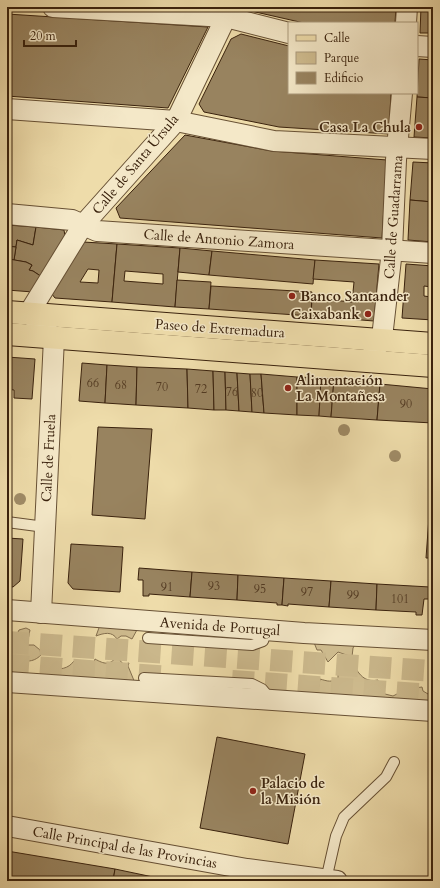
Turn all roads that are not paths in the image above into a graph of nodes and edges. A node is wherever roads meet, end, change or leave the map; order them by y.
1 (53, 7) edge
2 (407, 7) edge
3 (228, 12) edge
4 (406, 22) edge
5 (288, 33) edge
6 (418, 46) edge
7 (433, 47) edge
8 (402, 94) edge
9 (7, 109) edge
10 (176, 121) junction
11 (398, 148) junction
12 (433, 150) edge
13 (7, 214) edge
14 (83, 225) junction
15 (392, 250) junction
16 (433, 253) edge
17 (7, 312) edge
18 (29, 313) junction
19 (7, 334) edge
20 (54, 338) junction
21 (382, 339) junction
22 (433, 344) edge
23 (367, 361) junction
24 (433, 366) edge
25 (7, 522) edge
26 (45, 528) junction
27 (7, 610) edge
28 (41, 613) junction
29 (267, 630) junction
30 (148, 638) dead end
31 (433, 640) edge
32 (144, 678) dead end
33 (7, 682) edge
34 (267, 700) junction
35 (433, 711) edge
36 (394, 762) dead end
37 (7, 826) edge
38 (325, 880) edge

1 - 3 street
2 - 4 street
3 - 5 street
3 - 10 street, Calle de Santa Úrsula
6 - 7 street
8 - 11 street, Calle de Guadarrama
9 - 10 street
10 - 11 street
10 - 14 street, Calle de Santa Úrsula
11 - 12 street
11 - 15 street, Calle de Guadarrama
13 - 14 street, Calle de Antonio Zamora
14 - 15 street, Calle de Antonio Zamora
14 - 18 street, Calle de Santa Úrsula
15 - 16 street, Calle de Antonio Zamora
15 - 21 street, Calle de Guadarrama
17 - 18 main road, Paseo de Extremadura
18 - 20 street
18 - 21 main road, Paseo de Extremadura
19 - 20 main road, Paseo de Extremadura
20 - 23 main road, Paseo de Extremadura
20 - 26 street, Calle de Fruela
21 - 22 main road, Paseo de Extremadura
21 - 23 street, Calle de Guadarrama
23 - 24 main road, Paseo de Extremadura
25 - 26 lane
26 - 28 street, Calle de Fruela
27 - 28 street, Avenida de Portugal
28 - 29 street, Avenida de Portugal
29 - 30 lane
29 - 31 street, Avenida de Portugal
32 - 34 lane
33 - 34 street
34 - 35 street
36 - 38 lane
37 - 38 street, Calle Principal de las Provincias

